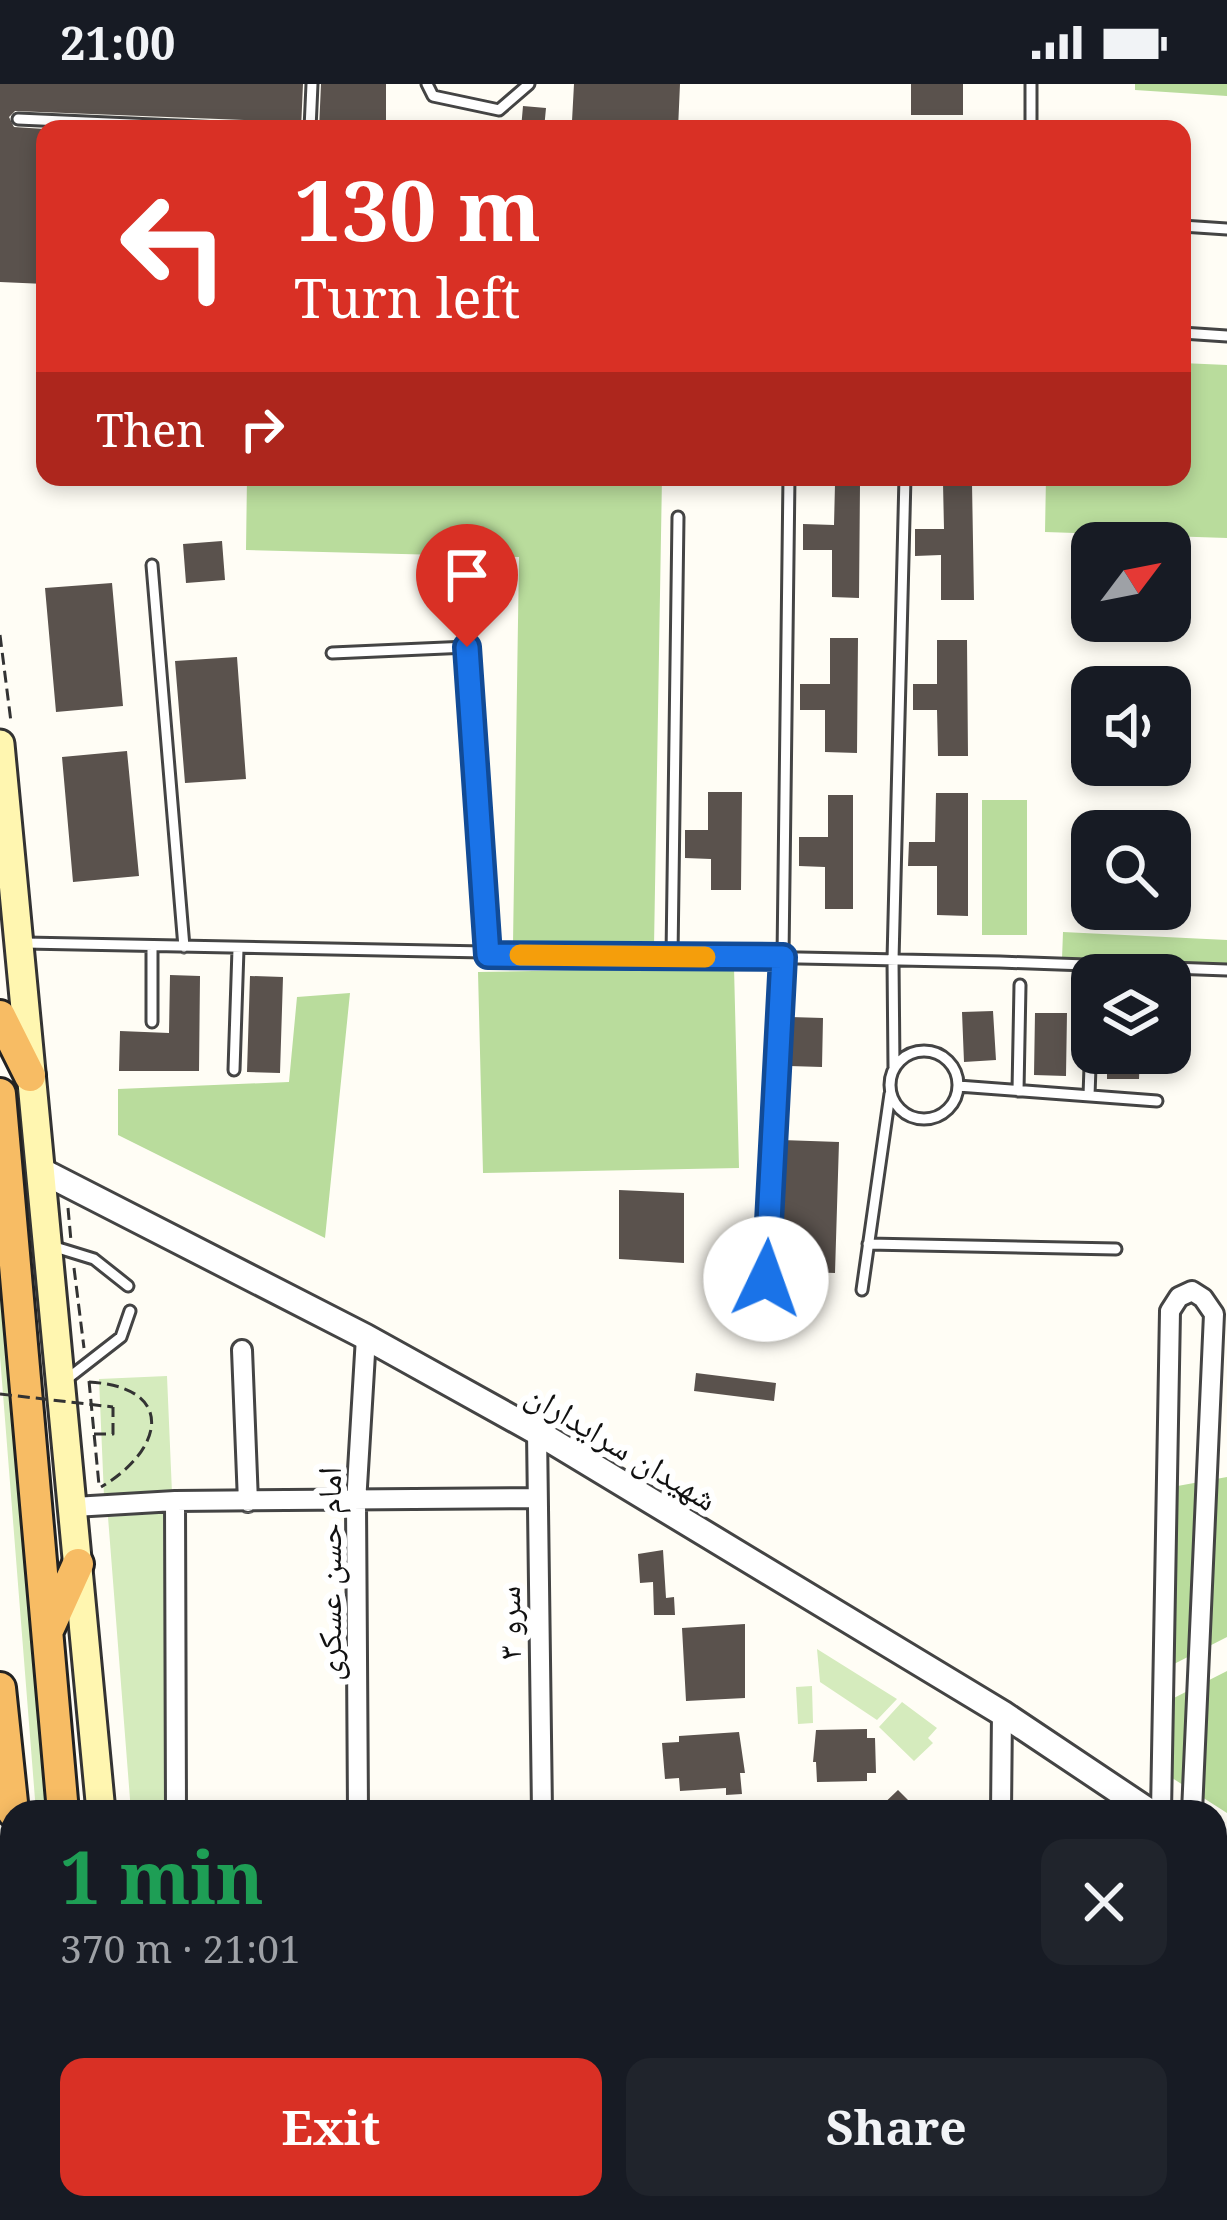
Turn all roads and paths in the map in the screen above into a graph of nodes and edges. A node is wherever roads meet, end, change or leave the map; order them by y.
1 (312, 84) edge
2 (427, 84) edge
3 (529, 84) edge
4 (1030, 84) edge
5 (18, 119) dead end
6 (41, 120) edge
7 (310, 120) edge
8 (1031, 120) edge
9 (1191, 227) edge
10 (1227, 229) edge
11 (1191, 334) edge
12 (1227, 336) edge
13 (790, 486) edge
14 (905, 486) edge
15 (678, 517) dead end
16 (152, 565) dead end
17 (332, 653) dead end
18 (0, 744) edge
19 (19, 943) junction
20 (152, 947) junction
21 (184, 947) junction
22 (238, 949) junction
23 (488, 955) junction
24 (672, 956) junction
25 (783, 957) junction
26 (893, 960) junction
27 (1227, 970) edge
28 (1020, 985) dead end
29 (0, 1016) edge
30 (152, 1022) dead end
31 (894, 1066) junction
32 (234, 1070) dead end
33 (1090, 1074) edge
34 (30, 1076) junction
35 (958, 1086) junction
36 (1018, 1091) junction
37 (890, 1093) junction
38 (0, 1094) edge
39 (1089, 1096) junction
40 (1157, 1101) dead end
41 (40, 1170) junction
42 (47, 1244) junction
43 (868, 1244) junction
44 (1116, 1249) dead end
45 (766, 1279) dead end
46 (128, 1286) dead end
47 (862, 1291) dead end
48 (130, 1311) dead end
49 (366, 1337) junction
50 (242, 1350) dead end
51 (89, 1382) dead end
52 (60, 1388) junction
53 (0, 1394) edge
54 (1167, 1426) junction
55 (537, 1432) junction
56 (94, 1434) dead end
57 (1209, 1434) junction
58 (99, 1488) dead end
59 (536, 1498) junction
60 (176, 1502) junction
61 (248, 1502) junction
62 (356, 1503) junction
63 (74, 1507) junction
64 (79, 1564) junction
65 (46, 1634) junction
66 (0, 1688) edge
67 (1003, 1713) junction
68 (1161, 1713) junction
69 (1196, 1716) junction
70 (3, 1736) edge
71 (11, 1800) edge
72 (62, 1800) edge
73 (100, 1800) edge
74 (176, 1800) edge
75 (358, 1800) edge
76 (542, 1800) edge
77 (1001, 1800) edge
78 (1132, 1800) edge
79 (1161, 1800) edge
80 (1192, 1800) edge

1 - 7 lane
2 - 3 lane
4 - 8 lane
5 - 6 lane
9 - 10 lane
11 - 12 lane
13 - 25 lane
14 - 26 lane
15 - 24 lane
16 - 21 lane
17 - 23 lane
18 - 19 main road
19 - 20 lane
19 - 34 main road
20 - 21 lane
20 - 30 lane
21 - 22 lane
22 - 23 lane
22 - 32 lane
23 - 24 lane
24 - 25 lane
25 - 26 lane
25 - 45 lane
26 - 27 lane
26 - 31 lane
28 - 36 lane
29 - 34 highway
31 - 35 lane
31 - 37 lane
33 - 39 lane
34 - 41 main road
35 - 36 lane
35 - 37 lane
36 - 39 lane
37 - 43 lane
38 - 65 highway
39 - 40 lane
41 - 42 main road
41 - 49 street, شهیدان سرایداران
42 - 46 lane
42 - 52 main road
43 - 44 lane
43 - 47 lane
48 - 52 lane
49 - 55 street, شهیدان سرایداران
49 - 62 street, امام حسن عسکری
50 - 61 street
51 - 58 path
52 - 63 main road
53 - 56 path, bridge
54 - 57 street
54 - 57 street
54 - 68 street
55 - 59 street, سرو ۳
55 - 67 street, شهیدان سرایداران
57 - 69 street
59 - 62 street
59 - 76 street, سرو ۳
60 - 61 street
60 - 63 street
60 - 74 street
61 - 62 street
62 - 75 street, امام حسن عسکری
63 - 64 main road
64 - 65 highway
64 - 73 main road
65 - 72 highway
66 - 70 highway
67 - 77 street
67 - 78 street, شهیدان سرایداران
68 - 69 street
68 - 79 street
69 - 80 street
70 - 71 highway

